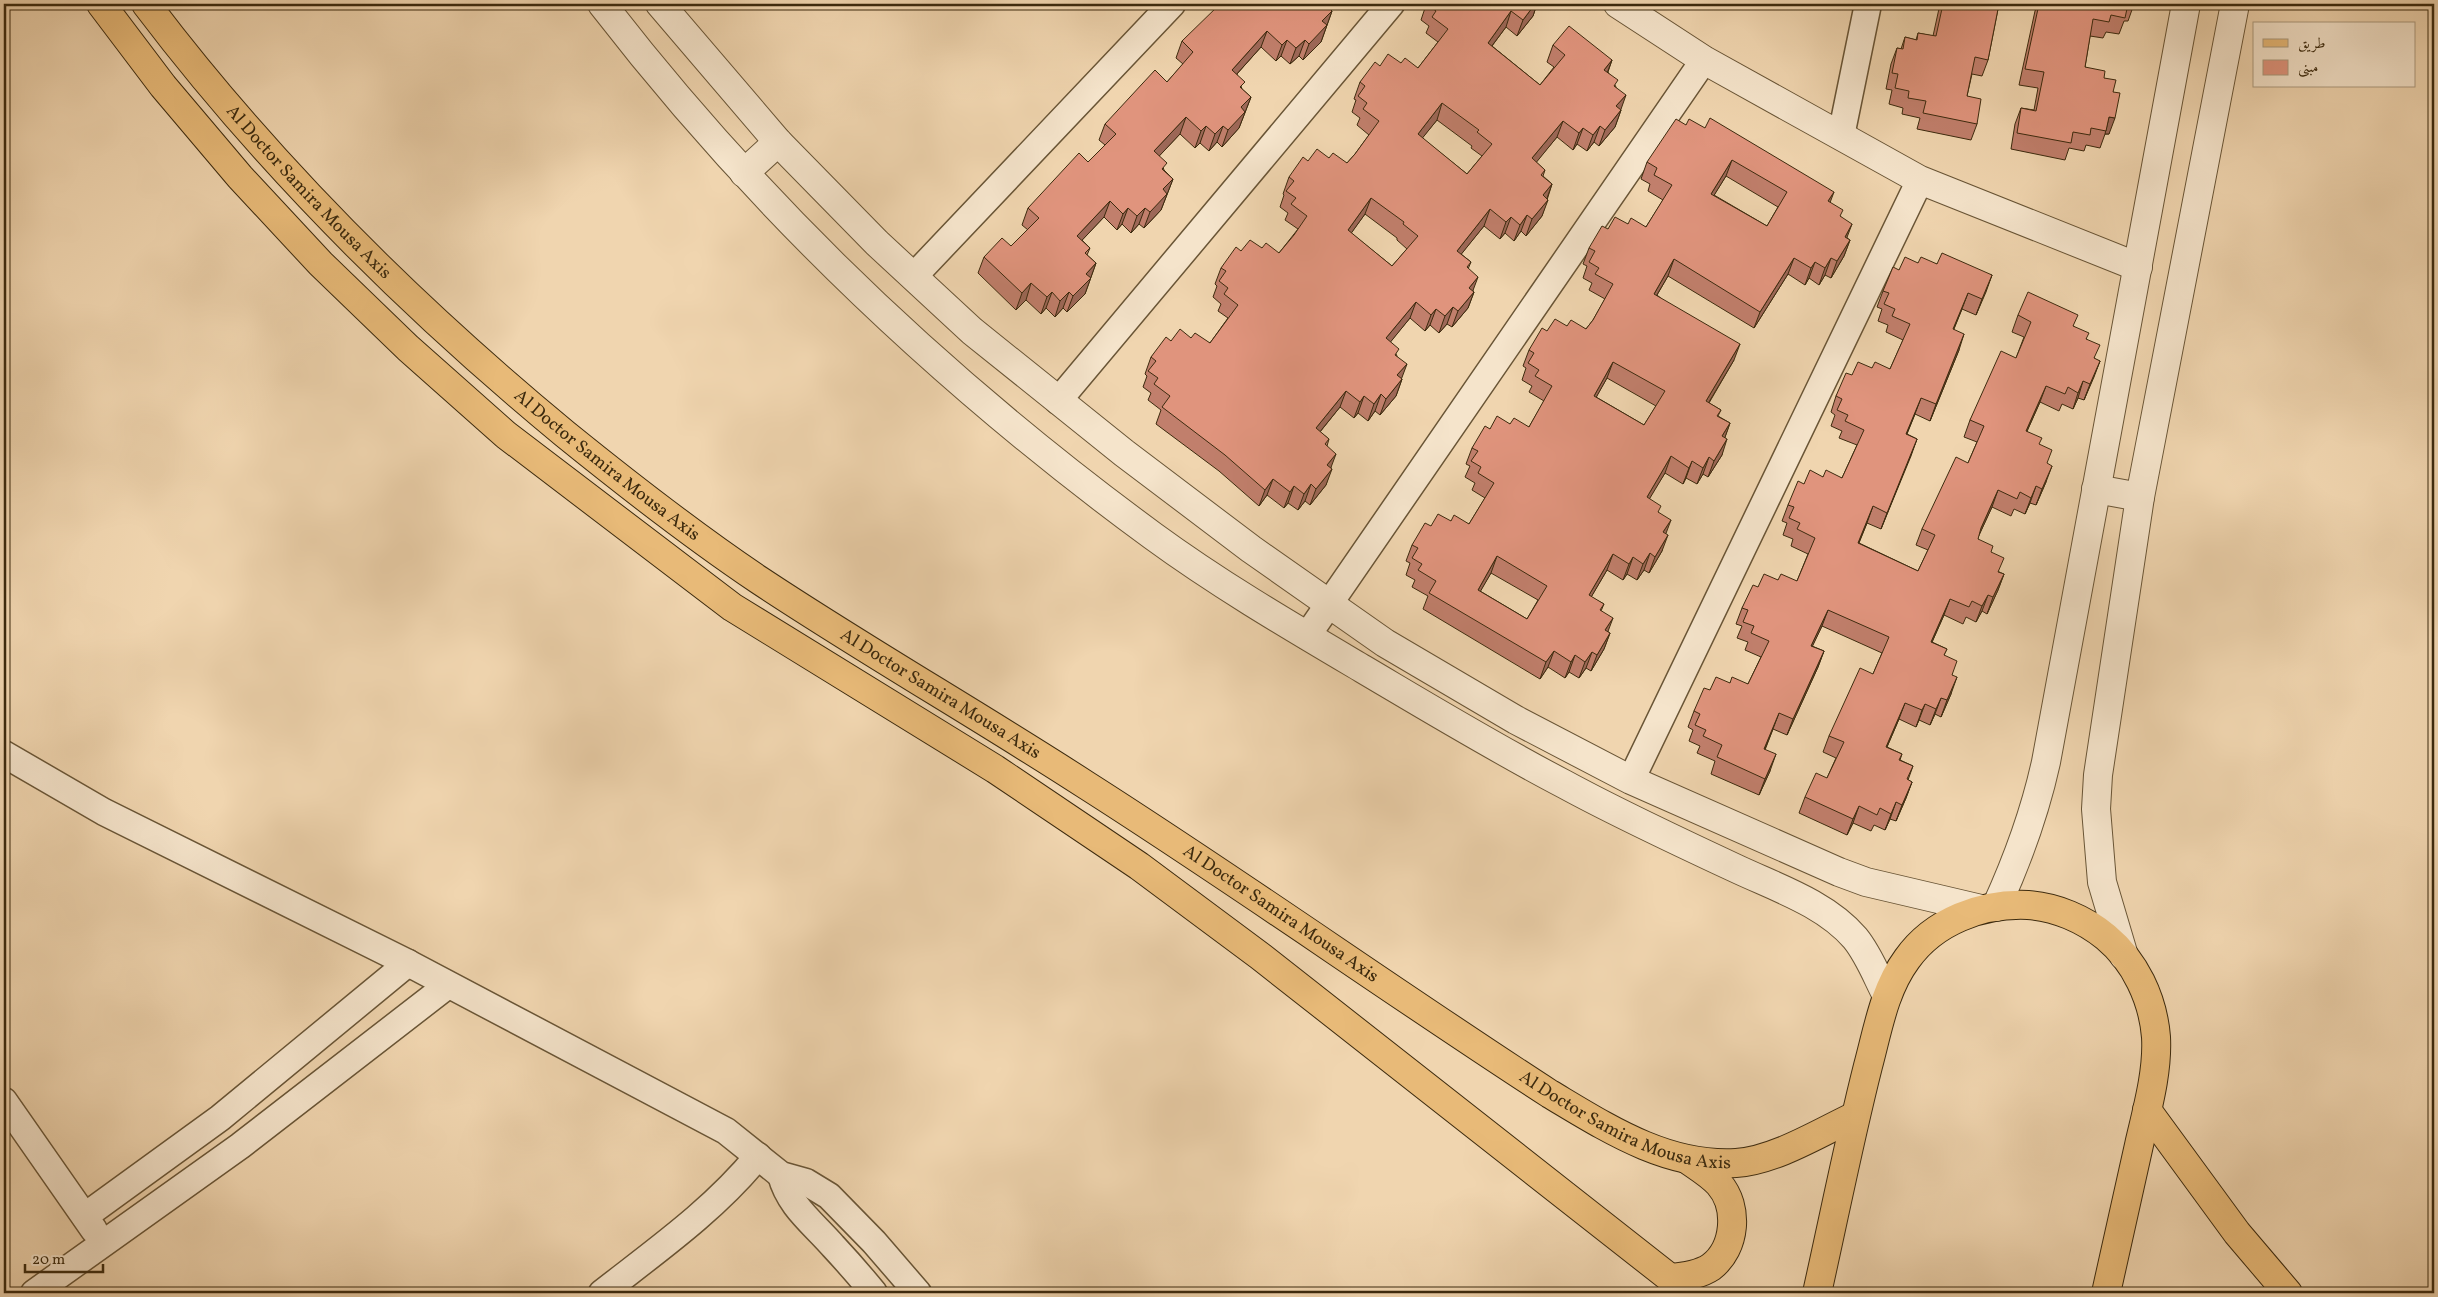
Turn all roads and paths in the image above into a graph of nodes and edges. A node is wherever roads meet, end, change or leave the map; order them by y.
1 (101, 4) edge
2 (146, 4) edge
3 (602, 4) edge
4 (660, 4) edge
5 (1172, 4) edge
6 (1391, 4) edge
7 (1618, 4) edge
8 (1868, 4) edge
9 (2186, 4) edge
10 (2235, 4) edge
11 (1704, 60) junction
12 (1841, 136) junction
13 (778, 142) junction
14 (744, 173) junction
15 (1920, 180) junction
16 (2138, 267) junction
17 (914, 276) junction
18 (1058, 401) junction
19 (2096, 489) junction
20 (2140, 497) junction
21 (1330, 603) junction
22 (1307, 636) junction
23 (4, 754) edge
24 (1631, 780) junction
25 (1988, 908) junction
26 (2124, 956) junction
27 (408, 964) junction
28 (448, 985) junction
29 (1886, 996) junction
30 (6, 1110) edge
31 (2147, 1110) junction
32 (1855, 1116) junction
33 (220, 1118) junction
34 (240, 1146) junction
35 (758, 1156) junction
36 (1688, 1160) junction
37 (781, 1175) junction
38 (85, 1216) junction
39 (104, 1242) junction
40 (1678, 1286) edge
41 (34, 1293) edge
42 (602, 1293) edge
43 (874, 1293) edge
44 (918, 1293) edge
45 (1817, 1293) edge
46 (2106, 1293) edge
47 (2288, 1293) edge

1 - 40 main road, Al Doctor Samira Mousa Axis
2 - 36 main road, Al Doctor Samira Mousa Axis
3 - 14 street
4 - 13 street
5 - 17 street
6 - 18 street
7 - 11 street
8 - 12 street
9 - 16 street
10 - 20 street
11 - 12 street
11 - 21 street
12 - 15 street
13 - 14 street
13 - 17 street
14 - 22 street
15 - 16 street
15 - 24 street
16 - 19 street
17 - 18 street
18 - 21 street
19 - 20 street
19 - 25 street
20 - 26 street
21 - 22 street
21 - 24 street
22 - 29 street
23 - 27 street
24 - 25 street
25 - 26 main road
25 - 29 main road
26 - 31 main road
27 - 28 street
27 - 33 street
28 - 34 street
28 - 35 street
29 - 32 main road
30 - 38 street
31 - 46 main road
31 - 47 main road
32 - 36 main road, Al Doctor Samira Mousa Axis
32 - 45 main road
33 - 34 street
33 - 38 street
34 - 39 street
35 - 37 street
35 - 42 street
36 - 40 main road
37 - 43 street
37 - 44 street
38 - 39 street
39 - 41 street

